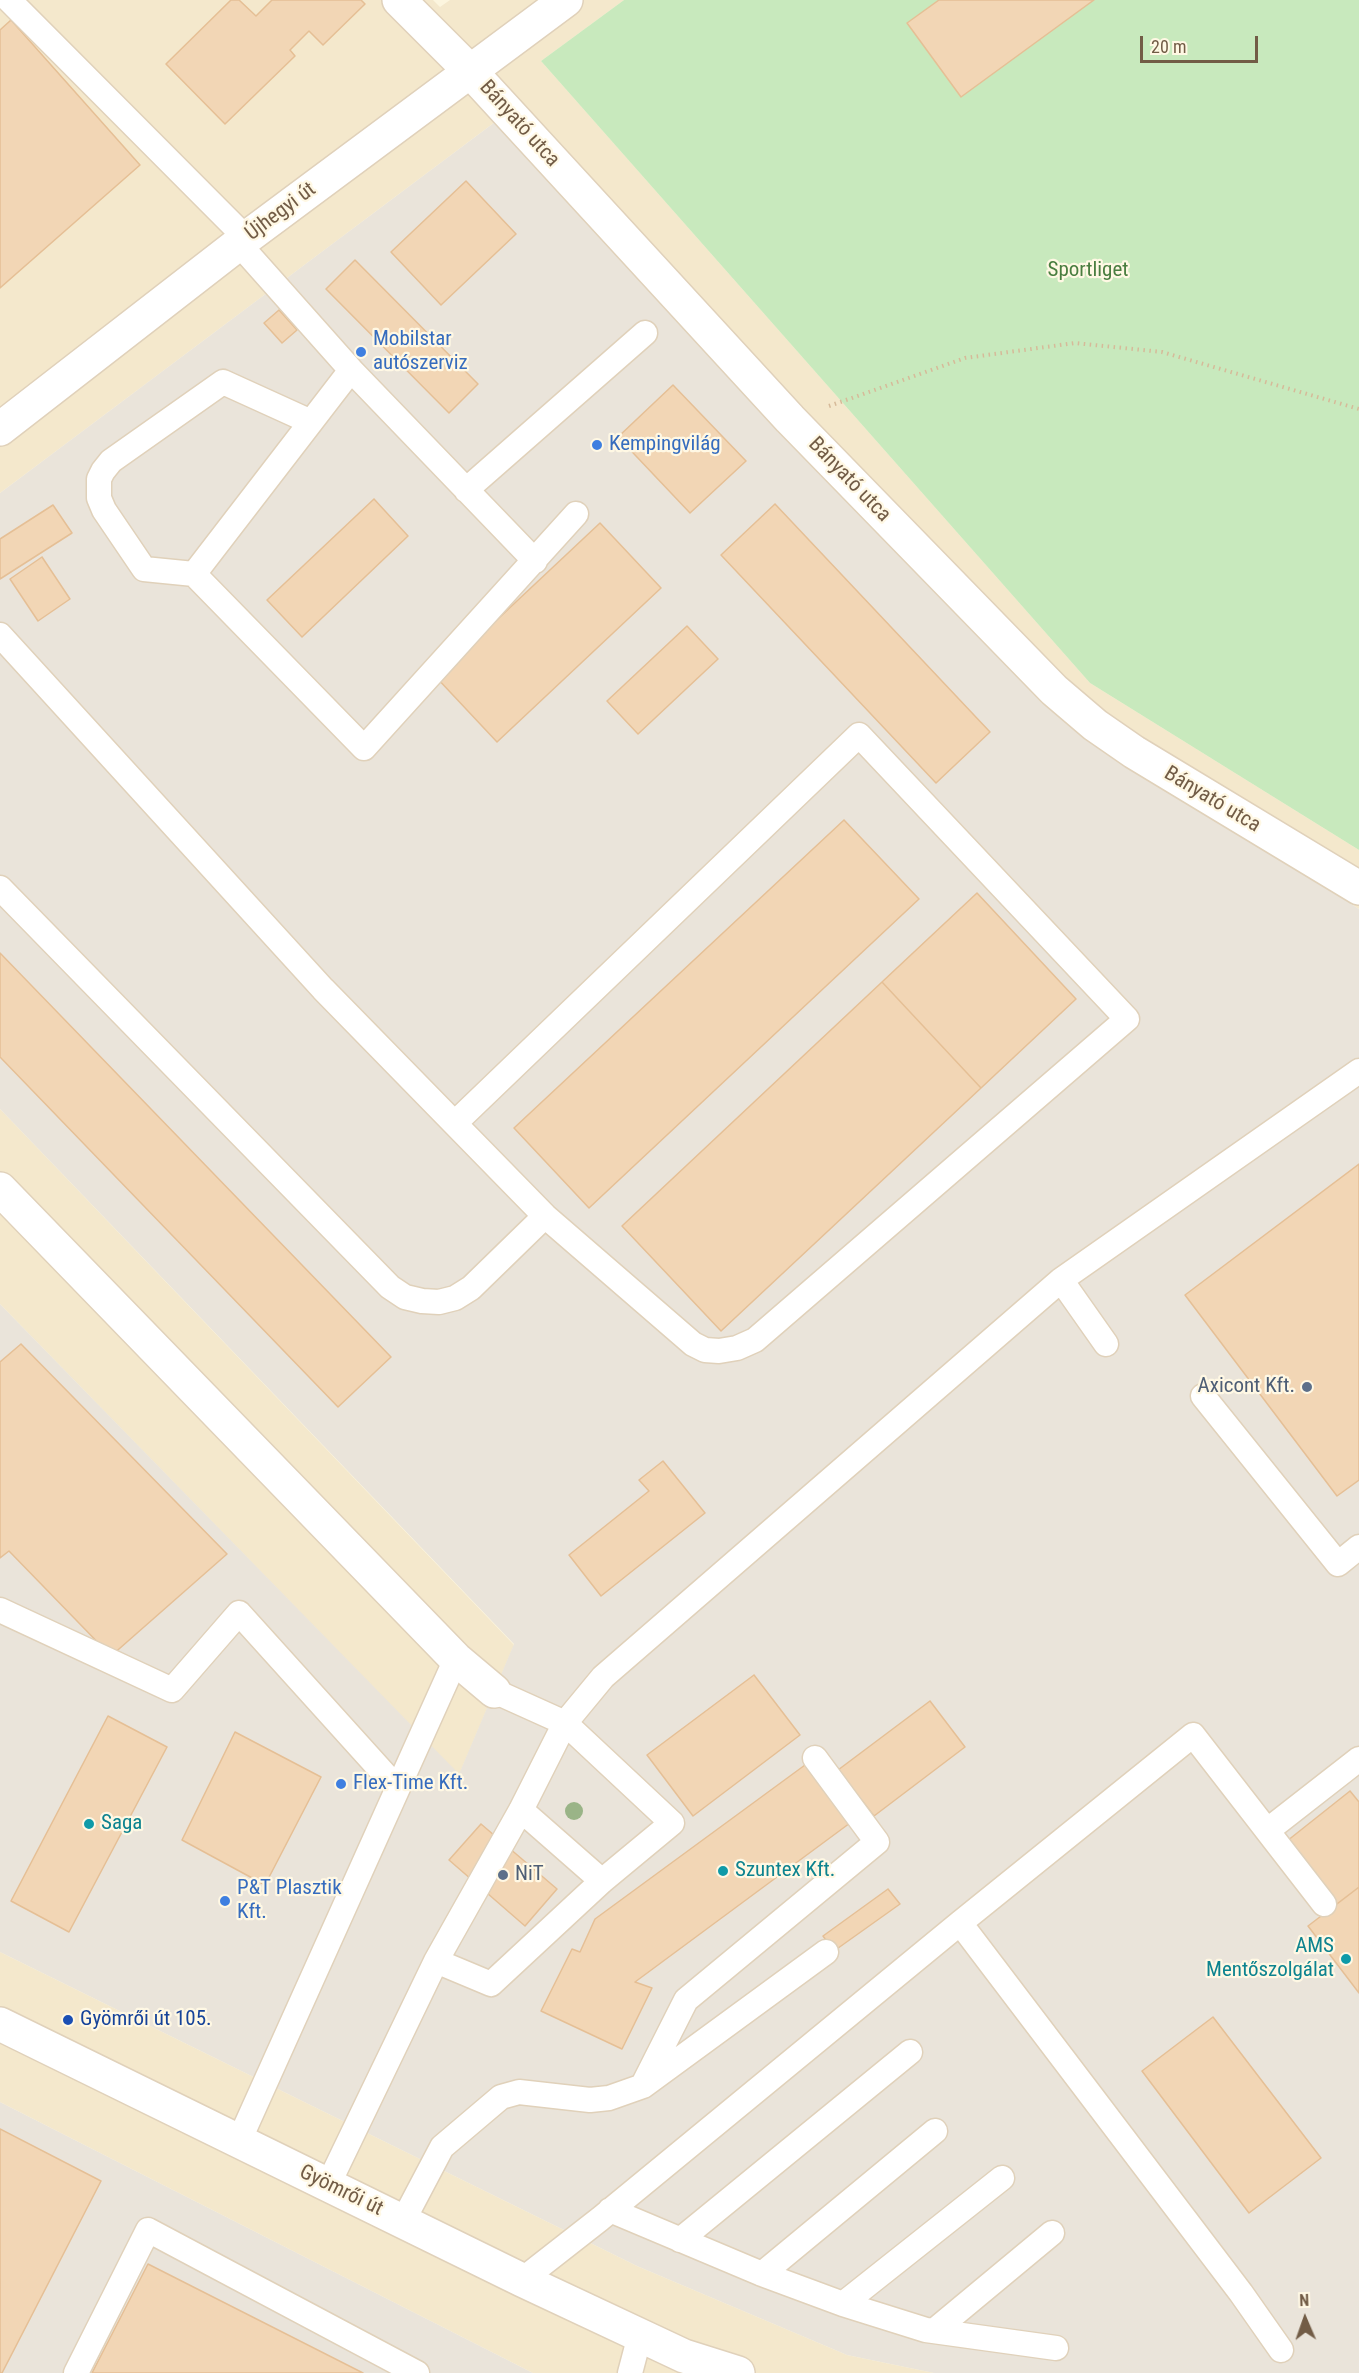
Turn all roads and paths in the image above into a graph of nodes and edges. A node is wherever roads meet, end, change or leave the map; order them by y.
1 (9, 0) edge
2 (399, 0) edge
3 (566, 0) edge
4 (471, 72) junction
5 (243, 241) junction
6 (645, 333) dead end
7 (351, 370) junction
8 (1359, 409) edge
9 (790, 419) junction
10 (311, 422) junction
11 (0, 429) edge
12 (466, 489) junction
13 (576, 514) dead end
14 (535, 561) junction
15 (194, 574) junction
16 (1, 644) edge
17 (0, 888) edge
18 (1359, 888) edge
19 (1359, 1071) edge
20 (455, 1123) junction
21 (0, 1189) edge
22 (545, 1216) junction
23 (1061, 1280) junction
24 (1106, 1344) dead end
25 (1203, 1396) dead end
26 (1359, 1547) edge
27 (0, 1610) edge
28 (456, 1659) junction
29 (494, 1691) joint
30 (565, 1723) junction
31 (815, 1758) dead end
32 (1359, 1759) edge
33 (397, 1788) junction
34 (521, 1810) junction
35 (1268, 1830) junction
36 (602, 1881) junction
37 (1324, 1904) dead end
38 (960, 1923) junction
39 (826, 1952) dead end
40 (436, 1961) junction
41 (0, 2024) edge
42 (910, 2052) dead end
43 (643, 2086) junction
44 (935, 2131) dead end
45 (239, 2141) junction
46 (1002, 2178) dead end
47 (328, 2185) junction
48 (610, 2210) junction
49 (403, 2221) junction
50 (1052, 2233) dead end
51 (680, 2240) junction
52 (762, 2274) junction
53 (522, 2280) junction
54 (843, 2304) junction
55 (934, 2331) junction
56 (640, 2335) junction
57 (1056, 2348) dead end
58 (1281, 2350) dead end
59 (696, 2364) edge
60 (76, 2373) edge
61 (417, 2373) edge
62 (630, 2373) edge
63 (738, 2373) edge

1 - 5 lane
2 - 4 street, Bányató utca
3 - 4 street, Újhegyi út
4 - 5 street, Újhegyi út
4 - 9 street, Bányató utca
5 - 7 lane
5 - 11 street, Újhegyi út
6 - 12 lane
7 - 10 lane
7 - 12 lane
8 - 9 path
9 - 18 street, Bányató utca
10 - 15 lane
10 - 15 lane
12 - 14 lane
13 - 14 lane
14 - 15 lane
16 - 20 lane
17 - 22 lane
19 - 23 lane
20 - 22 lane
20 - 22 lane
21 - 28 street
23 - 24 lane
23 - 30 lane
25 - 26 lane
27 - 33 lane
28 - 29 street
28 - 33 lane
29 - 30 lane
30 - 34 lane
30 - 36 lane
31 - 43 lane
32 - 35 lane
33 - 45 lane
34 - 36 lane
34 - 40 lane
35 - 37 lane
35 - 38 lane
36 - 40 lane
38 - 48 lane
38 - 58 lane
39 - 43 lane
40 - 47 lane
41 - 45 street, Gyömrői út
42 - 51 lane
43 - 49 lane
44 - 52 lane
45 - 47 street, Gyömrői út
46 - 54 lane
47 - 49 street, Gyömrői út
48 - 51 lane
48 - 53 lane
49 - 53 street, Gyömrői út
50 - 55 lane
51 - 52 lane
52 - 54 lane
53 - 56 street, Gyömrői út
54 - 55 lane
55 - 57 lane
56 - 59 street, Gyömrői út
56 - 62 lane
59 - 63 street, Gyömrői út
60 - 61 lane

